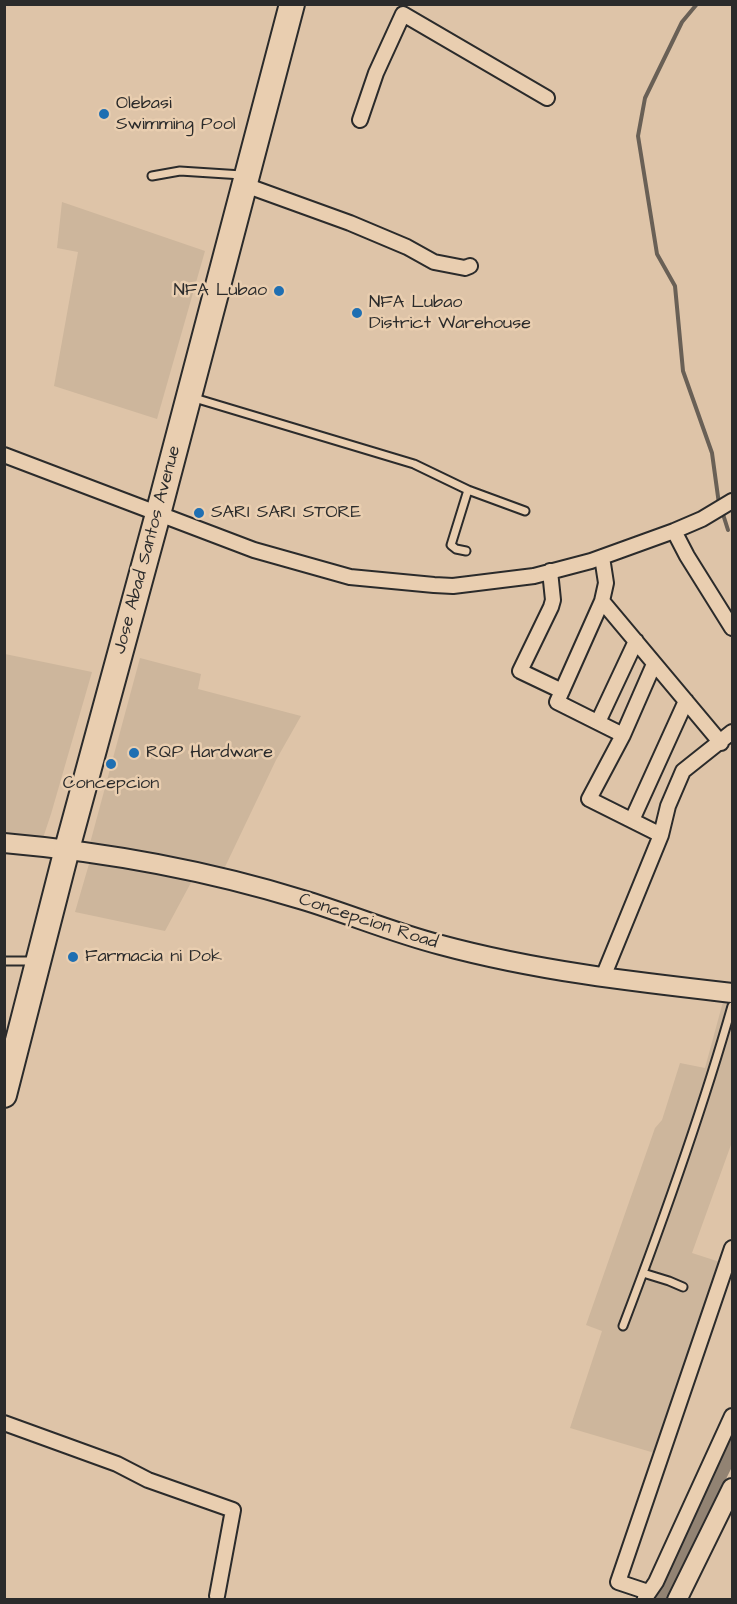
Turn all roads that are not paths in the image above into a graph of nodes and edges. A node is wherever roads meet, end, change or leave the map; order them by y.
1 (291, 4) edge
2 (392, 4) edge
3 (403, 14) junction
4 (547, 98) dead end
5 (360, 120) dead end
6 (152, 176) dead end
7 (246, 180) junction
8 (470, 266) dead end
9 (189, 396) junction
10 (5, 456) edge
11 (468, 490) junction
12 (726, 504) edge
13 (525, 511) dead end
14 (158, 514) junction
15 (674, 531) junction
16 (466, 551) dead end
17 (602, 557) junction
18 (550, 571) junction
19 (602, 601) junction
20 (732, 628) edge
21 (636, 641) junction
22 (654, 663) junction
23 (562, 691) junction
24 (686, 701) junction
25 (598, 722) junction
26 (732, 732) edge
27 (623, 735) junction
28 (721, 743) junction
29 (632, 820) junction
30 (661, 835) junction
31 (4, 843) edge
32 (67, 849) junction
33 (4, 961) edge
34 (39, 961) junction
35 (603, 978) junction
36 (732, 993) edge
37 (732, 1006) edge
38 (5, 1092) edge
39 (732, 1248) edge
40 (643, 1273) junction
41 (683, 1287) dead end
42 (623, 1326) dead end
43 (732, 1416) edge
44 (4, 1423) edge
45 (732, 1488) edge
46 (216, 1596) dead end
47 (646, 1596) edge
48 (677, 1599) edge

1 - 7 highway, Jose Abad Santos Avenue
2 - 3 street
3 - 4 street
3 - 5 street
6 - 7 lane
7 - 8 street
7 - 9 highway, Jose Abad Santos Avenue
9 - 11 lane
9 - 14 highway, Jose Abad Santos Avenue
10 - 14 street
11 - 13 lane
11 - 16 lane
12 - 15 street
14 - 18 street
14 - 32 highway, Jose Abad Santos Avenue
15 - 17 street
15 - 20 street
17 - 18 street
17 - 19 street
18 - 23 street
19 - 21 street
19 - 23 street
21 - 22 street
21 - 25 street
22 - 24 street
22 - 27 street
23 - 25 street
24 - 28 street
24 - 29 street
25 - 27 street
26 - 28 street
27 - 29 street
28 - 30 street
29 - 30 street
30 - 35 street
31 - 32 street, Concepcion Road
32 - 34 highway, Jose Abad Santos Avenue
32 - 35 street, Concepcion Road
33 - 34 lane
34 - 38 highway, Jose Abad Santos Avenue
35 - 36 street, Concepcion Road
37 - 40 lane
39 - 47 street
40 - 41 lane
40 - 42 lane
43 - 47 street
44 - 46 street
45 - 48 street

